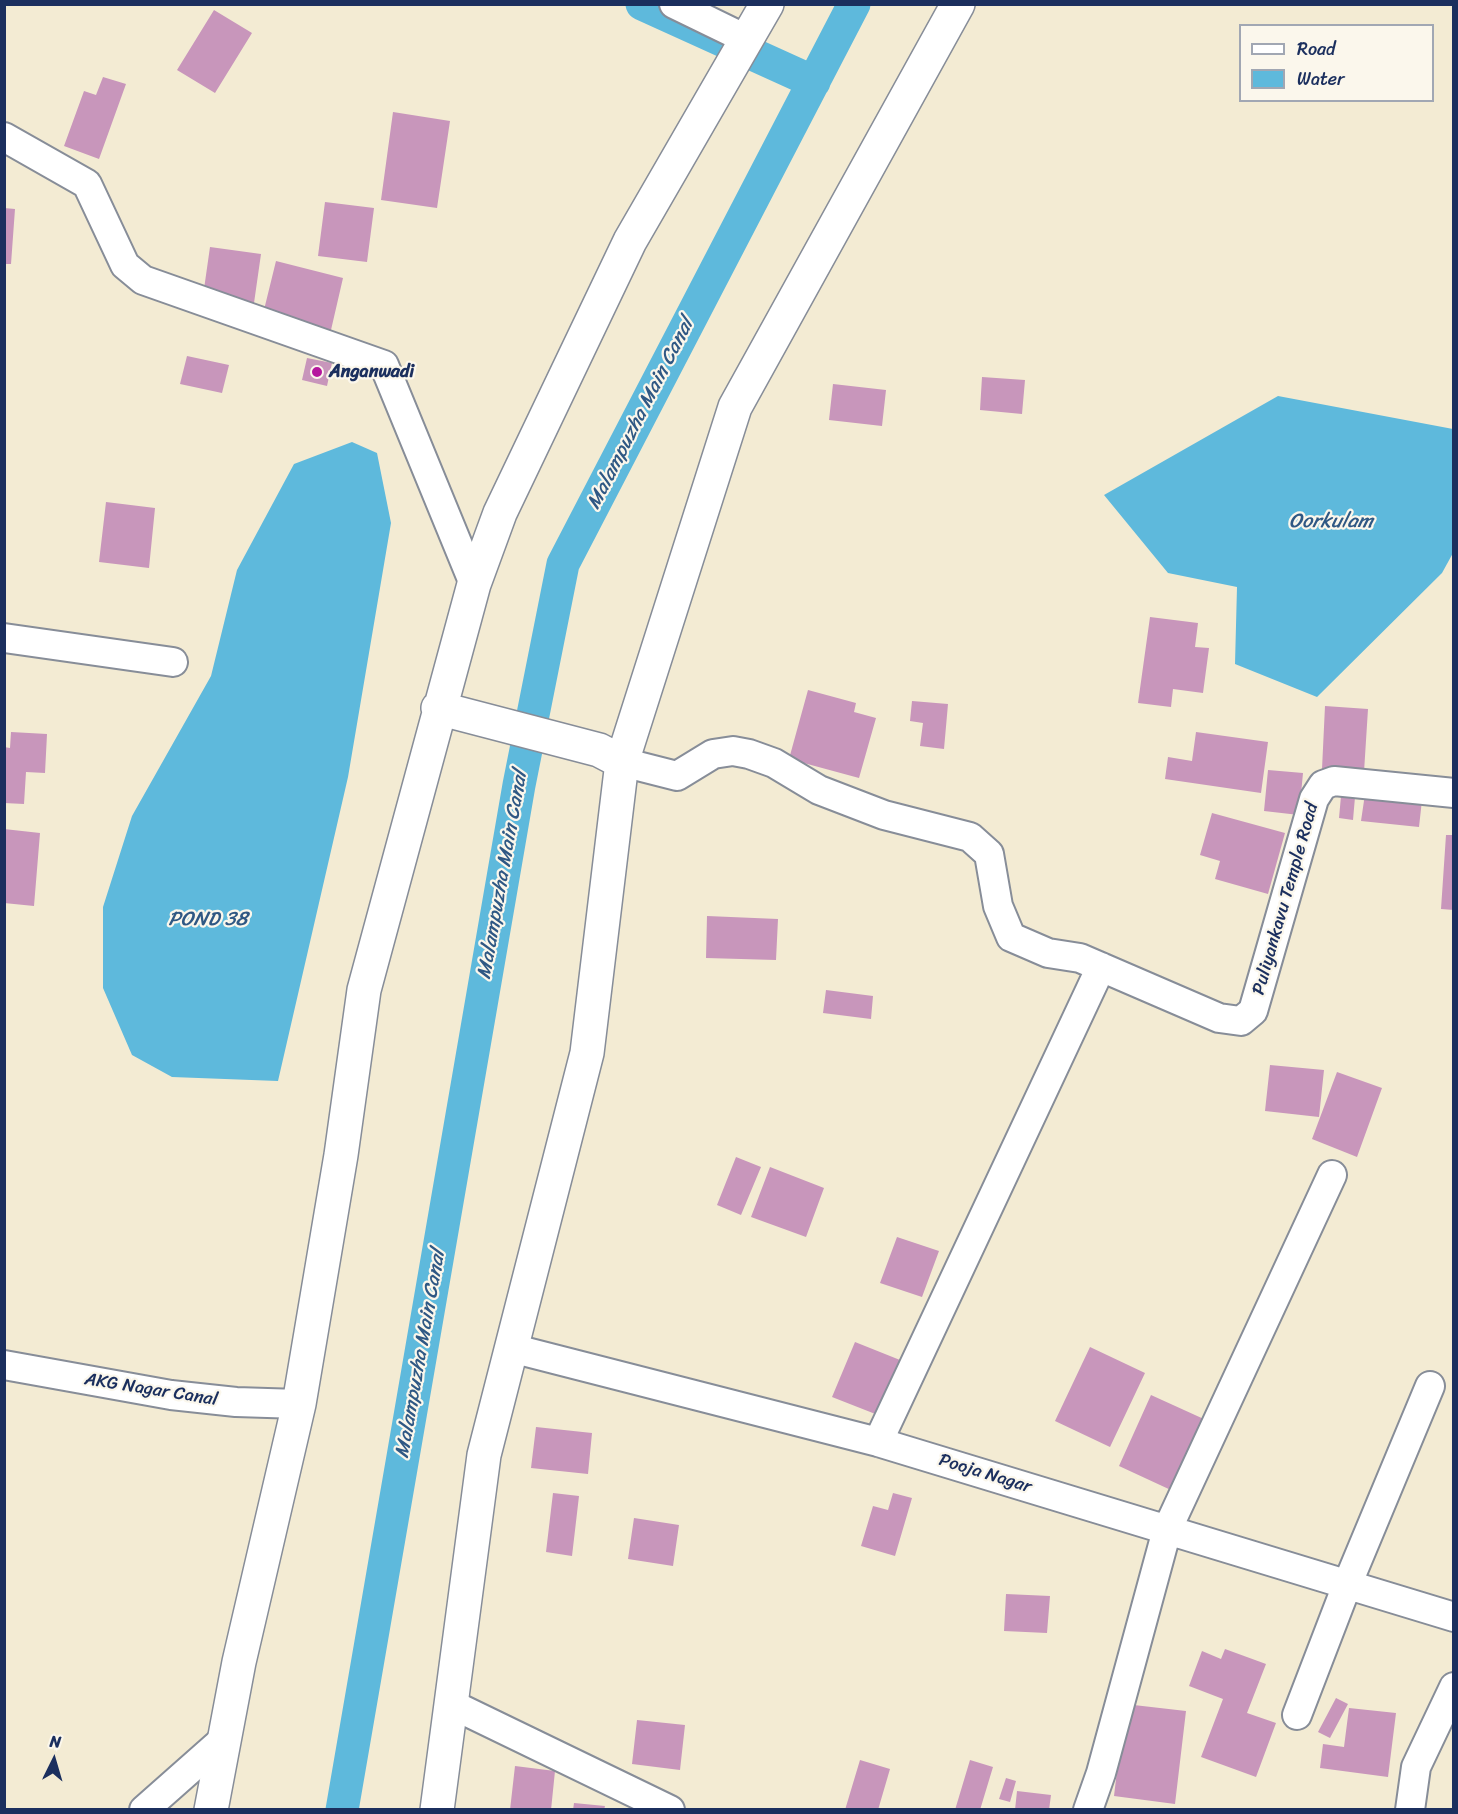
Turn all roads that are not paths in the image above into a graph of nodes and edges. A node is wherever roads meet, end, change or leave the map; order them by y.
1 (674, 4) edge
2 (767, 4) edge
3 (958, 4) edge
4 (746, 39) junction
5 (4, 137) edge
6 (474, 584) junction
7 (4, 638) edge
8 (173, 662) dead end
9 (454, 712) junction
10 (622, 762) junction
11 (1454, 793) edge
12 (1101, 967) junction
13 (1332, 1175) dead end
14 (511, 1348) junction
15 (4, 1365) edge
16 (1430, 1386) dead end
17 (299, 1404) junction
18 (878, 1442) junction
19 (1167, 1530) junction
20 (1347, 1585) junction
21 (1454, 1617) edge
22 (1454, 1687) edge
23 (451, 1704) junction
24 (1297, 1714) dead end
25 (222, 1741) junction
26 (144, 1809) edge
27 (211, 1809) edge
28 (437, 1809) edge
29 (670, 1809) edge
30 (1088, 1809) edge
31 (1410, 1809) edge

1 - 4 street
2 - 4 street
3 - 10 street
4 - 6 street
5 - 6 street
6 - 9 street
7 - 8 street
9 - 10 street
9 - 17 street
10 - 12 street, Puliyankavu Temple Road
10 - 14 street
11 - 12 street, Puliyankavu Temple Road
12 - 18 street
13 - 19 street
14 - 18 street, Pooja Nagar
14 - 23 street
15 - 17 street, AKG Nagar Canal
16 - 20 street
17 - 25 street
18 - 19 street, Pooja Nagar
19 - 20 street, Pooja Nagar
19 - 30 street
20 - 21 street, Pooja Nagar
20 - 24 street
22 - 31 street
23 - 28 street
23 - 29 street
25 - 26 street
25 - 27 street

